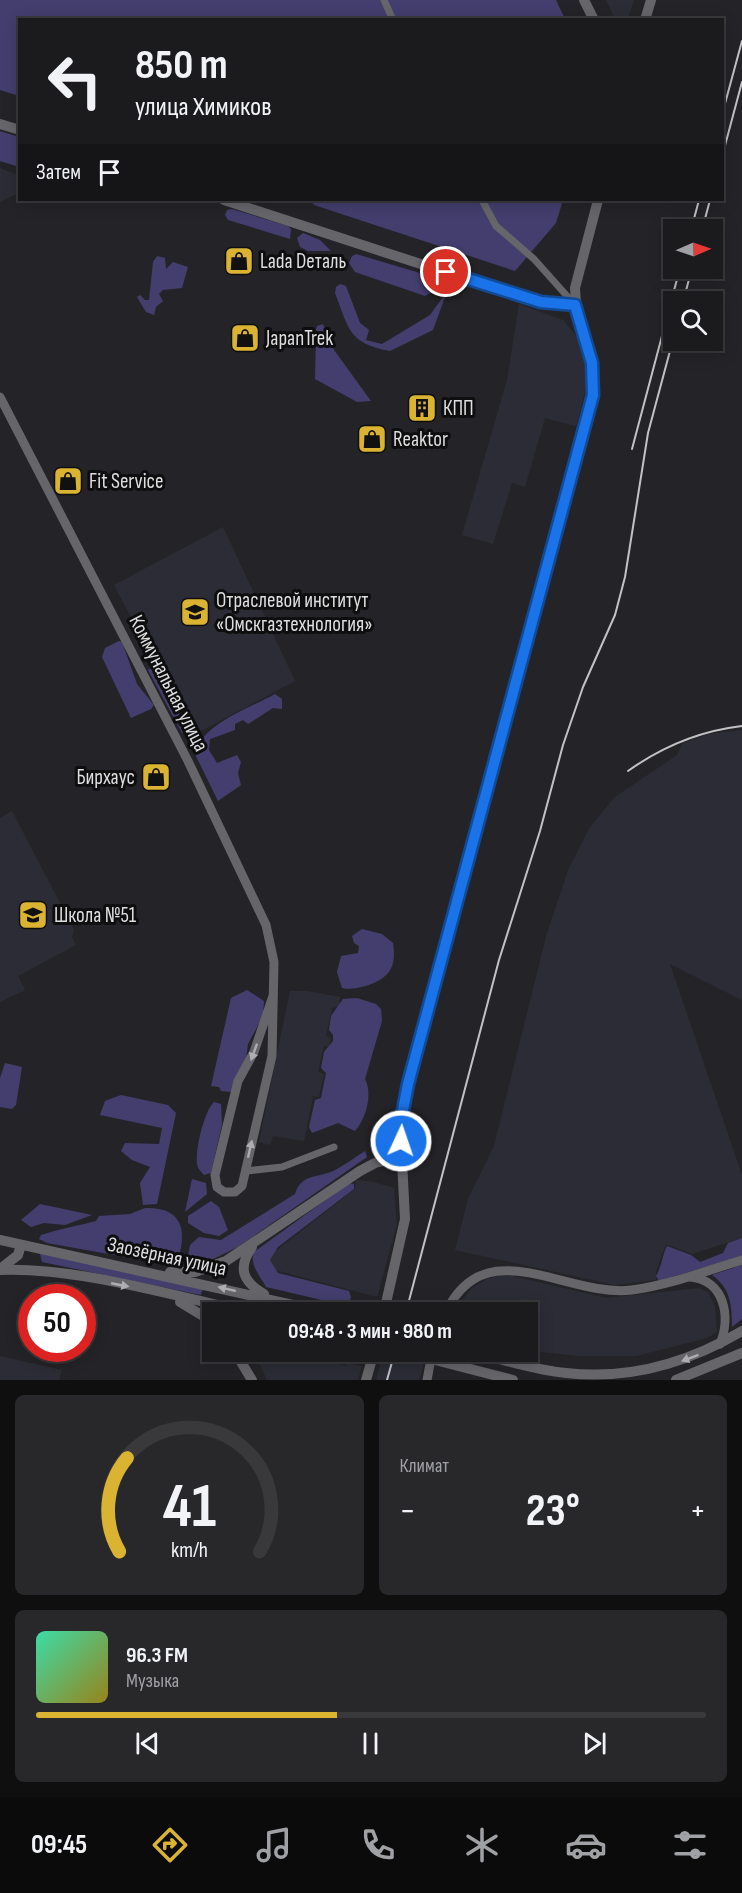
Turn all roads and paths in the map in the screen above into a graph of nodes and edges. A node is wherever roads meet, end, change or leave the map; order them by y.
1 (384, 0) edge
2 (584, 0) edge
3 (651, 0) edge
4 (392, 18) edge
5 (593, 18) edge
6 (646, 18) edge
7 (0, 124) edge
8 (18, 129) edge
9 (227, 201) edge
10 (484, 201) edge
11 (598, 201) edge
12 (575, 305) junction
13 (0, 397) edge
14 (273, 996) junction
15 (333, 1147) dead end
16 (401, 1157) junction
17 (246, 1171) junction
18 (0, 1240) edge
19 (254, 1244) junction
20 (21, 1245) junction
21 (45, 1250) junction
22 (742, 1260) edge
23 (0, 1270) edge
24 (42, 1271) junction
25 (152, 1272) junction
26 (688, 1276) junction
27 (160, 1293) junction
28 (272, 1299) junction
29 (202, 1302) edge
30 (284, 1302) edge
31 (386, 1302) edge
32 (454, 1302) edge
33 (202, 1315) edge
34 (742, 1331) edge
35 (720, 1344) junction
36 (742, 1353) edge
37 (242, 1362) edge
38 (371, 1362) edge
39 (445, 1362) edge
40 (513, 1362) edge
41 (430, 1364) dead end
42 (252, 1380) edge
43 (366, 1380) edge
44 (427, 1380) edge
45 (513, 1380) edge
46 (676, 1380) edge

1 - 4 street
2 - 5 main road
3 - 6 main road
7 - 8 main road
9 - 12 main road
10 - 12 street
11 - 12 main road
12 - 16 main road
13 - 14 street, Коммунальная улица
17 -> 14 street, Коммунальная улица
14 -> 17 street, Коммунальная улица
15 - 17 street
16 - 19 main road
16 - 31 main road
18 - 20 main road, Заозёрная улица
19 - 25 main road
19 - 28 main road
20 - 21 main road, Заозёрная улица
20 - 23 main road
21 - 24 main road
21 - 25 main road, Заозёрная улица
22 - 26 street
23 - 24 main road, Заозёрная улица
24 -> 27 main road, Заозёрная улица
28 -> 25 main road, Заозёрная улица
26 - 32 street
26 - 35 street
27 - 29 main road, Заозёрная улица
27 - 33 main road
28 - 30 main road, Заозёрная улица
34 - 35 main road
35 -> 40 main road
36 - 46 main road
37 - 42 main road
38 - 43 main road
39 - 45 main road
41 - 44 street

